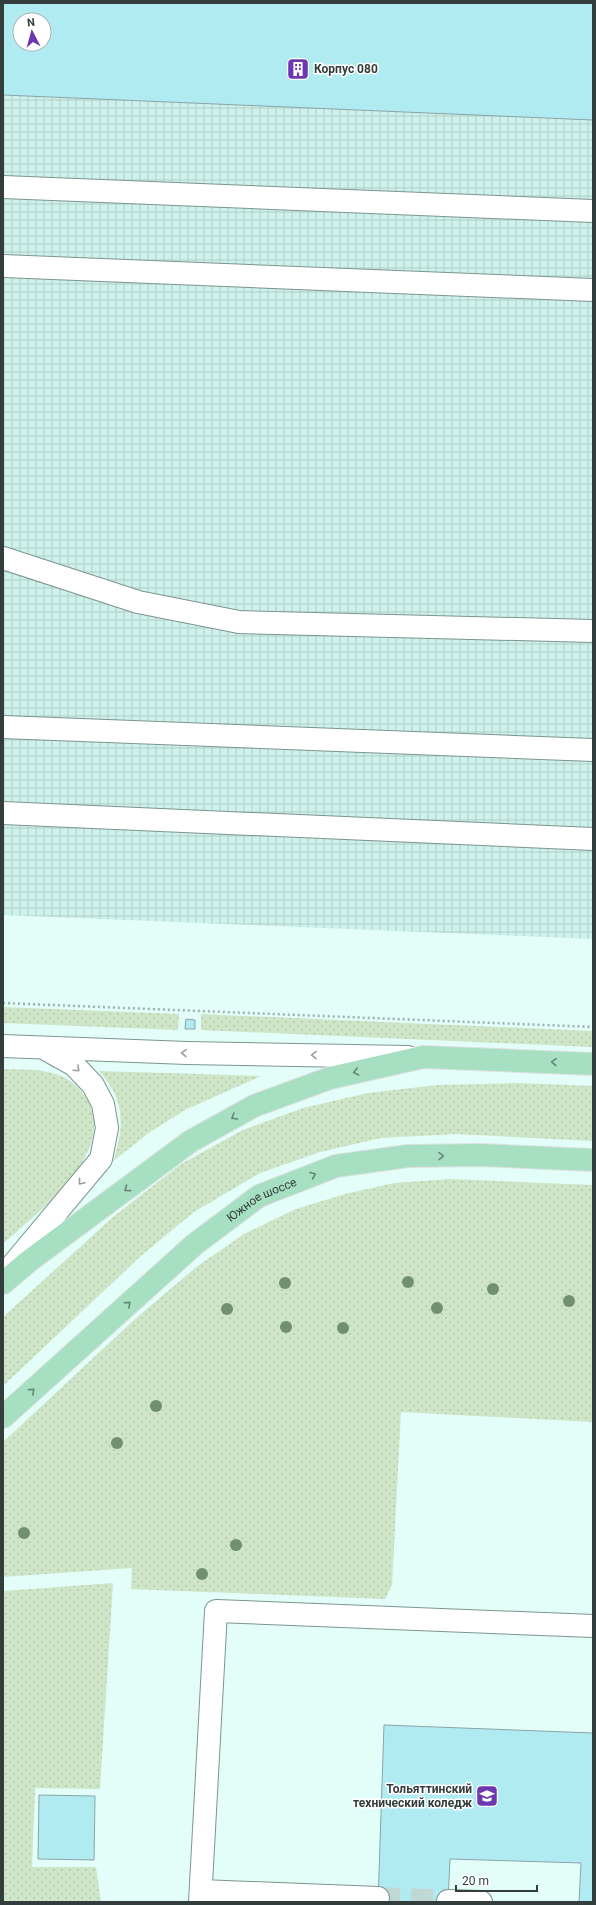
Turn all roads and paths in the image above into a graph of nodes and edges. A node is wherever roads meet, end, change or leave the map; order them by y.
1 (3, 187) edge
2 (593, 211) edge
3 (3, 266) edge
4 (593, 290) edge
5 (3, 558) edge
6 (593, 631) edge
7 (3, 727) edge
8 (593, 750) edge
9 (3, 813) edge
10 (593, 839) edge
11 (3, 1003) edge
12 (593, 1027) edge
13 (3, 1046) edge
14 (44, 1048) junction
15 (423, 1057) junction
16 (593, 1064) edge
17 (593, 1160) edge
18 (3, 1276) edge
19 (3, 1283) edge
20 (3, 1417) edge
21 (593, 1626) edge
22 (201, 1896) edge
23 (378, 1898) dead end
24 (448, 1901) dead end
25 (481, 1902) edge

1 - 2 street
3 - 4 street
5 - 6 street
7 - 8 street
9 - 10 street
11 - 12 path
13 - 14 street
15 -> 14 street
14 -> 18 street
16 -> 15 main road
15 -> 19 main road
20 -> 17 main road, Южное шоссе
21 - 22 street
22 - 23 street
24 - 25 street

